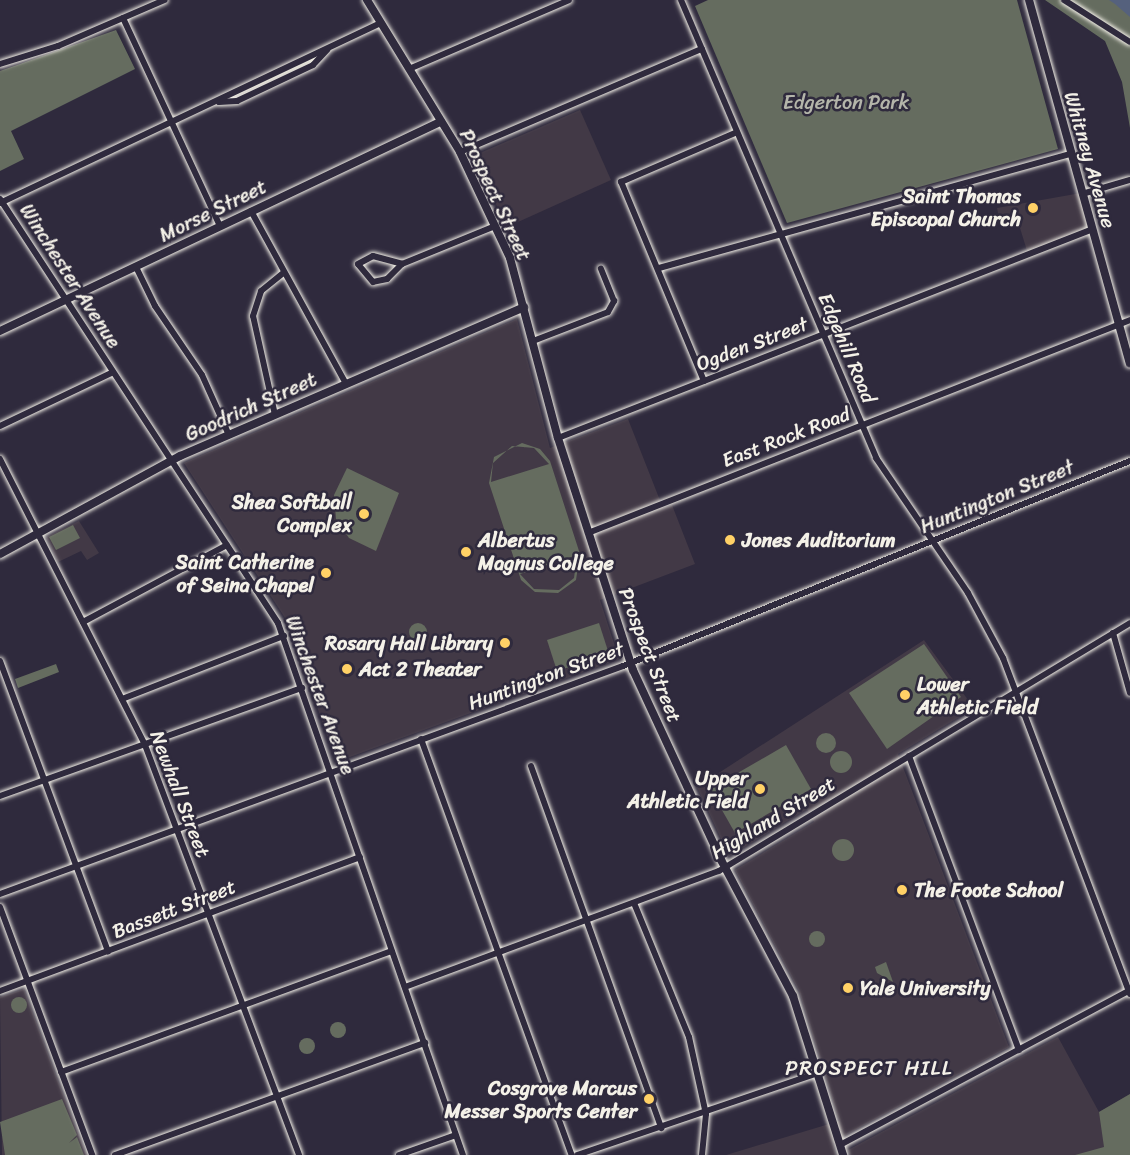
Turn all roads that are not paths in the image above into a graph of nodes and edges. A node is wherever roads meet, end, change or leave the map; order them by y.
1 (165, 0) edge
2 (367, 0) edge
3 (568, 0) edge
4 (681, 0) edge
5 (1029, 0) edge
6 (1064, 0) edge
7 (123, 18) junction
8 (381, 23) junction
9 (1130, 42) edge
10 (702, 49) junction
11 (327, 50) junction
12 (0, 64) edge
13 (409, 69) junction
14 (219, 102) junction
15 (441, 122) junction
16 (172, 125) junction
17 (737, 132) junction
18 (460, 152) junction
19 (1071, 154) junction
20 (1130, 180) edge
21 (1081, 194) junction
22 (1, 202) edge
23 (252, 211) junction
24 (220, 226) junction
25 (495, 226) junction
26 (1093, 229) junction
27 (781, 235) junction
28 (402, 264) junction
29 (136, 267) junction
30 (659, 268) junction
31 (601, 269) dead end
32 (283, 273) junction
33 (66, 300) junction
34 (524, 307) junction
35 (1130, 320) edge
36 (1120, 325) junction
37 (0, 331) edge
38 (823, 335) junction
39 (533, 341) junction
40 (1130, 363) edge
41 (113, 372) junction
42 (704, 381) junction
43 (346, 384) junction
44 (275, 415) junction
45 (862, 425) junction
46 (0, 426) edge
47 (229, 435) junction
48 (558, 438) junction
49 (0, 459) edge
50 (172, 460) junction
51 (1130, 461) edge
52 (588, 532) junction
53 (38, 534) junction
54 (931, 541) junction
55 (227, 544) junction
56 (0, 554) edge
57 (83, 622) junction
58 (1130, 623) edge
59 (1113, 633) junction
60 (284, 636) junction
61 (0, 661) edge
62 (631, 663) junction
63 (302, 688) junction
64 (1017, 691) junction
65 (1130, 693) edge
66 (122, 699) junction
67 (422, 739) junction
68 (145, 745) junction
69 (909, 756) junction
70 (531, 766) dead end
71 (330, 771) junction
72 (44, 781) junction
73 (0, 796) edge
74 (176, 828) junction
75 (360, 857) junction
76 (76, 865) junction
77 (725, 867) junction
78 (0, 894) edge
79 (634, 903) junction
80 (0, 907) edge
81 (209, 914) junction
82 (583, 921) junction
83 (392, 951) junction
84 (108, 952) junction
85 (496, 954) junction
86 (27, 981) junction
87 (405, 987) junction
88 (0, 991) edge
89 (1130, 992) edge
90 (243, 1006) junction
91 (424, 1043) junction
92 (1019, 1050) junction
93 (61, 1072) junction
94 (818, 1073) junction
95 (277, 1096) junction
96 (706, 1114) junction
97 (661, 1128) junction
98 (456, 1135) junction
99 (840, 1145) junction
100 (92, 1155) edge
101 (115, 1155) edge
102 (299, 1155) edge
103 (399, 1155) edge
104 (463, 1155) edge
105 (574, 1155) edge
106 (702, 1155) edge
107 (843, 1155) edge

1 - 7 street
2 - 8 main road, Prospect Street
3 - 13 street
4 - 10 street, Edgehill Road
5 - 19 main road, Whitney Avenue
6 - 9 street
7 - 12 street
7 - 16 street
8 - 11 street
8 - 13 main road, Prospect Street
10 - 17 street, Edgehill Road
10 - 18 street
11 - 14 street
11 - 14 street
13 - 15 main road, Prospect Street
14 - 16 street
15 - 18 main road, Prospect Street
15 - 23 main road, Morse Street
16 - 22 street
16 - 24 street
17 - 27 street, Edgehill Road
17 - 30 street
18 - 25 main road, Prospect Street
19 - 21 main road, Whitney Avenue
19 - 27 street
20 - 21 street
21 - 26 main road, Whitney Avenue
22 - 33 street, Winchester Avenue
23 - 24 main road, Morse Street
23 - 32 street
24 - 29 main road, Morse Street
25 - 28 street
25 - 34 main road, Prospect Street
26 - 36 main road, Whitney Avenue
26 - 38 street, Ogden Street
27 - 30 street
27 - 38 street, Edgehill Road
28 - 28 street
29 - 33 main road, Morse Street
29 - 47 street
30 - 42 street
31 - 39 street
32 - 43 street
32 - 44 street
33 - 37 main road, Morse Street
33 - 41 street, Winchester Avenue
34 - 39 main road, Prospect Street
34 - 43 main road, Goodrich Street
35 - 36 street, East Rock Road
36 - 40 main road, Whitney Avenue
36 - 45 street, East Rock Road
38 - 42 street, Ogden Street
38 - 45 street, Edgehill Road
39 - 48 main road, Prospect Street
41 - 46 street
41 - 50 street, Winchester Avenue
42 - 48 street, Ogden Street
43 - 44 main road, Goodrich Street
44 - 47 main road, Goodrich Street
45 - 52 street, East Rock Road
45 - 54 street, Edgehill Road
47 - 50 main road, Goodrich Street
48 - 52 main road, Prospect Street
49 - 53 street, Newhall Street
50 - 53 main road, Goodrich Street
50 - 55 street, Winchester Avenue
51 - 54 street, Huntington Street
52 - 62 main road, Prospect Street
53 - 56 main road, Goodrich Street
53 - 57 street, Newhall Street
54 - 62 street, Huntington Street
54 - 64 street, Edgehill Road
55 - 57 street
55 - 60 street, Winchester Avenue
57 - 66 street, Newhall Street
58 - 59 street, Highland Street
59 - 64 street, Highland Street
59 - 65 street
60 - 63 street, Winchester Avenue
60 - 66 street
61 - 72 street
62 - 67 street, Huntington Street
62 - 77 main road, Prospect Street
63 - 68 street
63 - 71 street, Winchester Avenue
64 - 69 street, Highland Street
64 - 89 street, Edgehill Road
66 - 68 street, Newhall Street
67 - 71 street, Huntington Street
67 - 85 street
68 - 72 street
68 - 74 street, Newhall Street
69 - 77 street, Highland Street
69 - 92 street
70 - 82 street
71 - 74 street, Huntington Street
71 - 75 street, Winchester Avenue
72 - 73 street
72 - 76 street
74 - 76 street, Huntington Street
74 - 81 street, Newhall Street
75 - 81 street, Bassett Street
75 - 83 street, Winchester Avenue
76 - 78 street, Huntington Street
76 - 84 street
77 - 79 street, Highland Street
77 - 94 main road, Prospect Street
79 - 82 street, Highland Street
79 - 96 street
80 - 86 street
81 - 84 street, Bassett Street
81 - 90 street, Newhall Street
82 - 85 street, Highland Street
82 - 97 street
83 - 87 street, Winchester Avenue
83 - 90 street
84 - 86 street, Bassett Street
85 - 87 street, Highland Street
85 - 105 street
86 - 88 street, Bassett Street
86 - 93 street
87 - 91 street, Winchester Avenue
89 - 92 street
90 - 93 street
90 - 95 street, Newhall Street
91 - 95 street
91 - 98 street, Winchester Avenue
92 - 99 street
93 - 100 street
94 - 96 street
94 - 99 main road, Prospect Street
95 - 101 street
95 - 102 street, Newhall Street
96 - 97 street
96 - 106 street
97 - 105 street
98 - 103 street
98 - 104 street, Winchester Avenue
99 - 107 main road, Prospect Street

